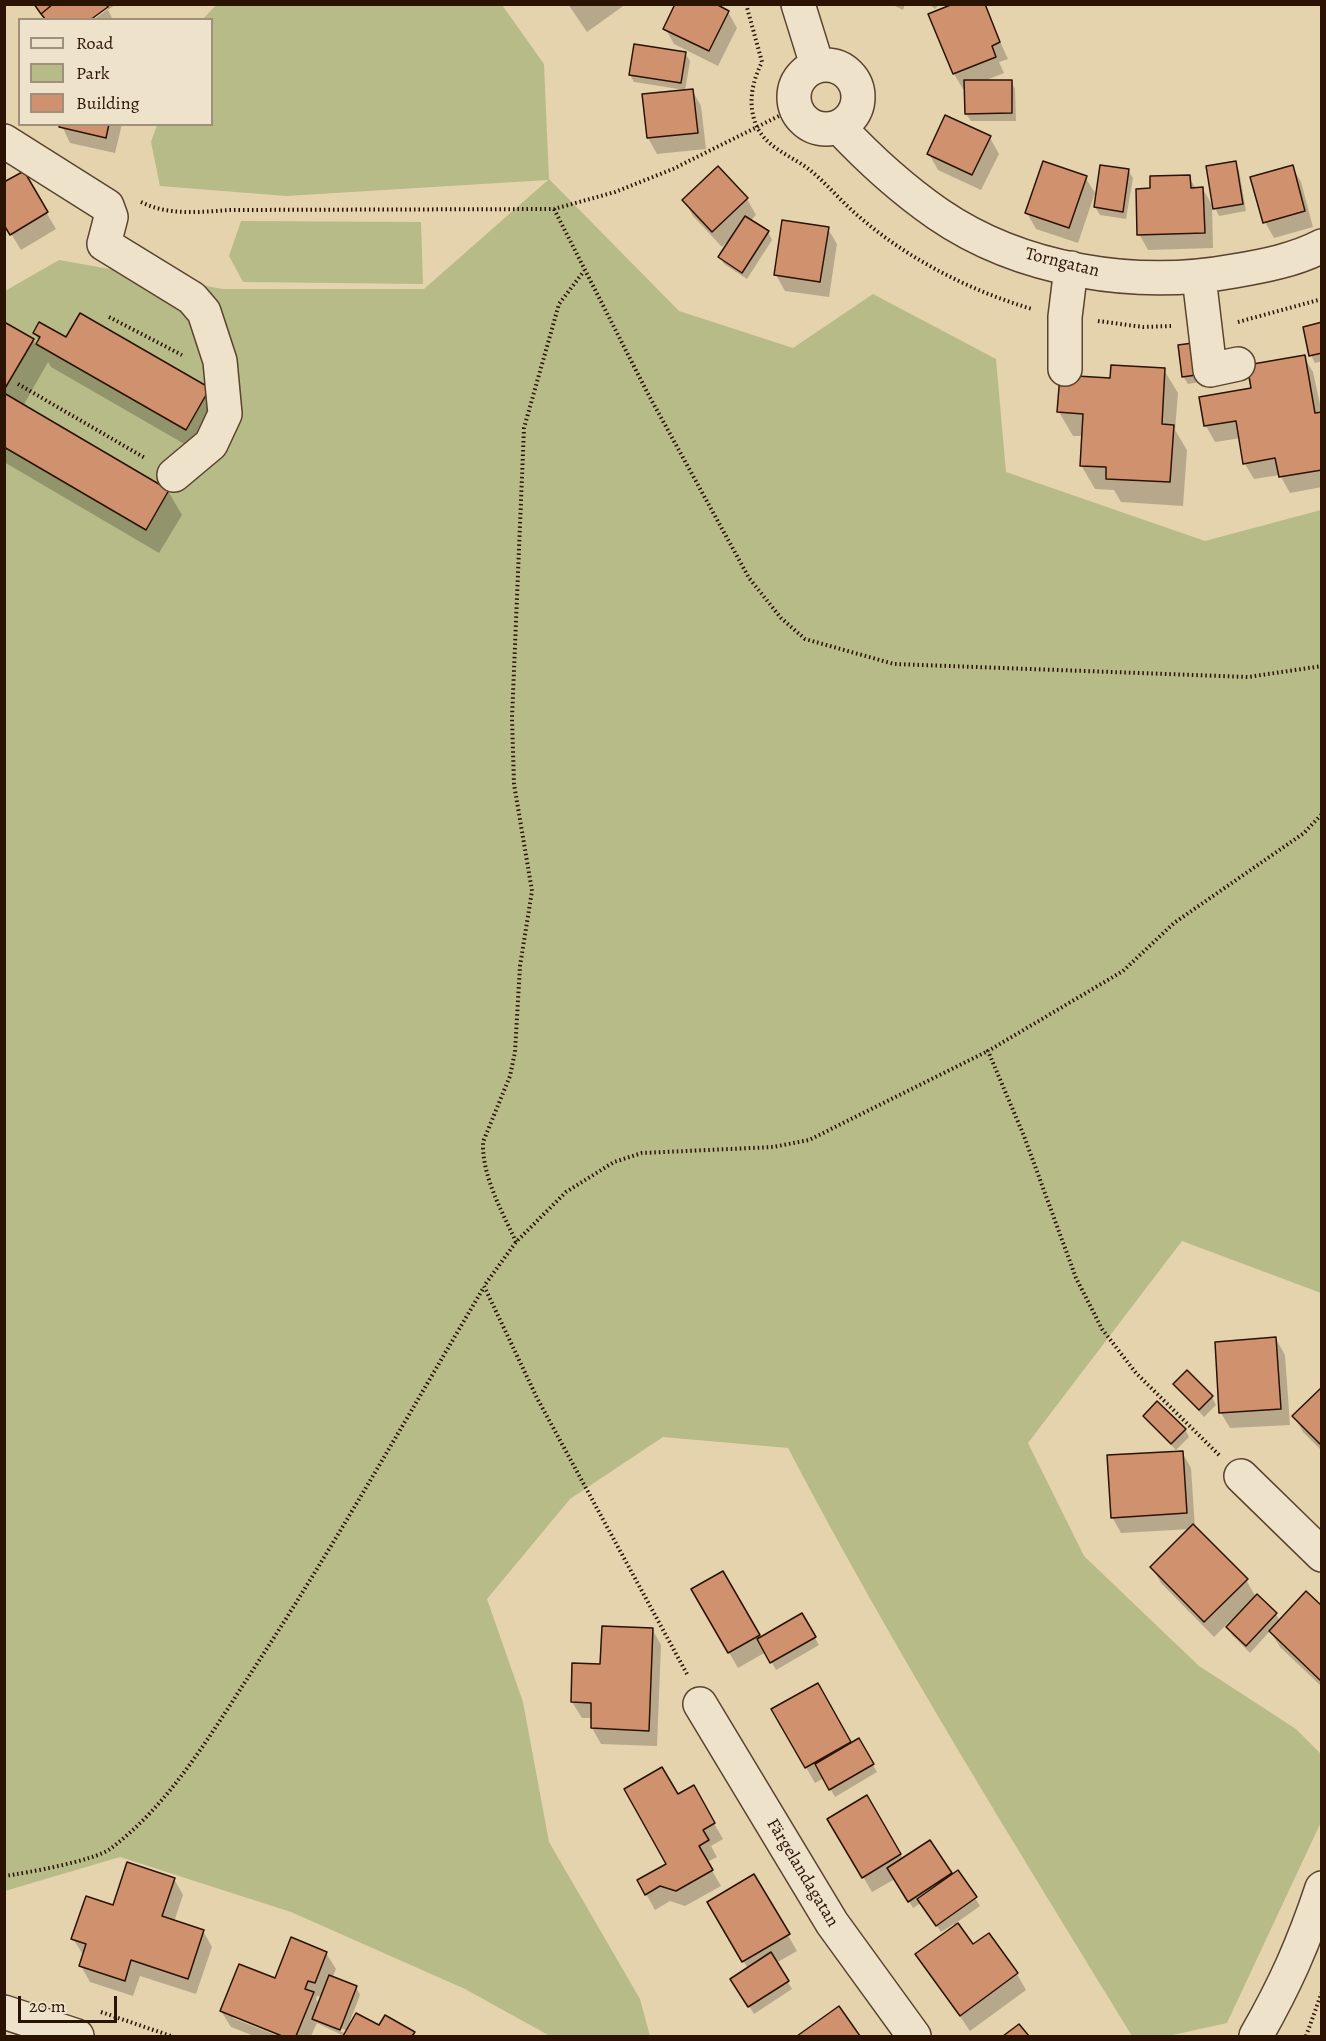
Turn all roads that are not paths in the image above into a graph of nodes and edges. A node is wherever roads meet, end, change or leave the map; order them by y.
1 (798, 4) edge
2 (817, 65) junction
3 (838, 127) junction
4 (4, 141) edge
5 (1322, 246) edge
6 (1071, 268) junction
7 (1199, 277) junction
8 (1238, 364) dead end
9 (1065, 369) dead end
10 (174, 475) road end
11 (1240, 1476) road end
12 (1322, 1555) edge
13 (700, 1704) road end
14 (1322, 1888) edge
15 (4, 2012) edge
16 (77, 2037) edge
17 (914, 2037) edge
18 (1256, 2037) edge

1 - 2 street
2 - 3 street
2 - 3 street
3 - 6 street, Torngatan
4 - 10 street
5 - 7 street, Torngatan
6 - 7 street, Torngatan
6 - 9 street
7 - 8 street
11 - 12 street
13 - 17 street, Färgelandagatan
14 - 18 street
15 - 16 street

